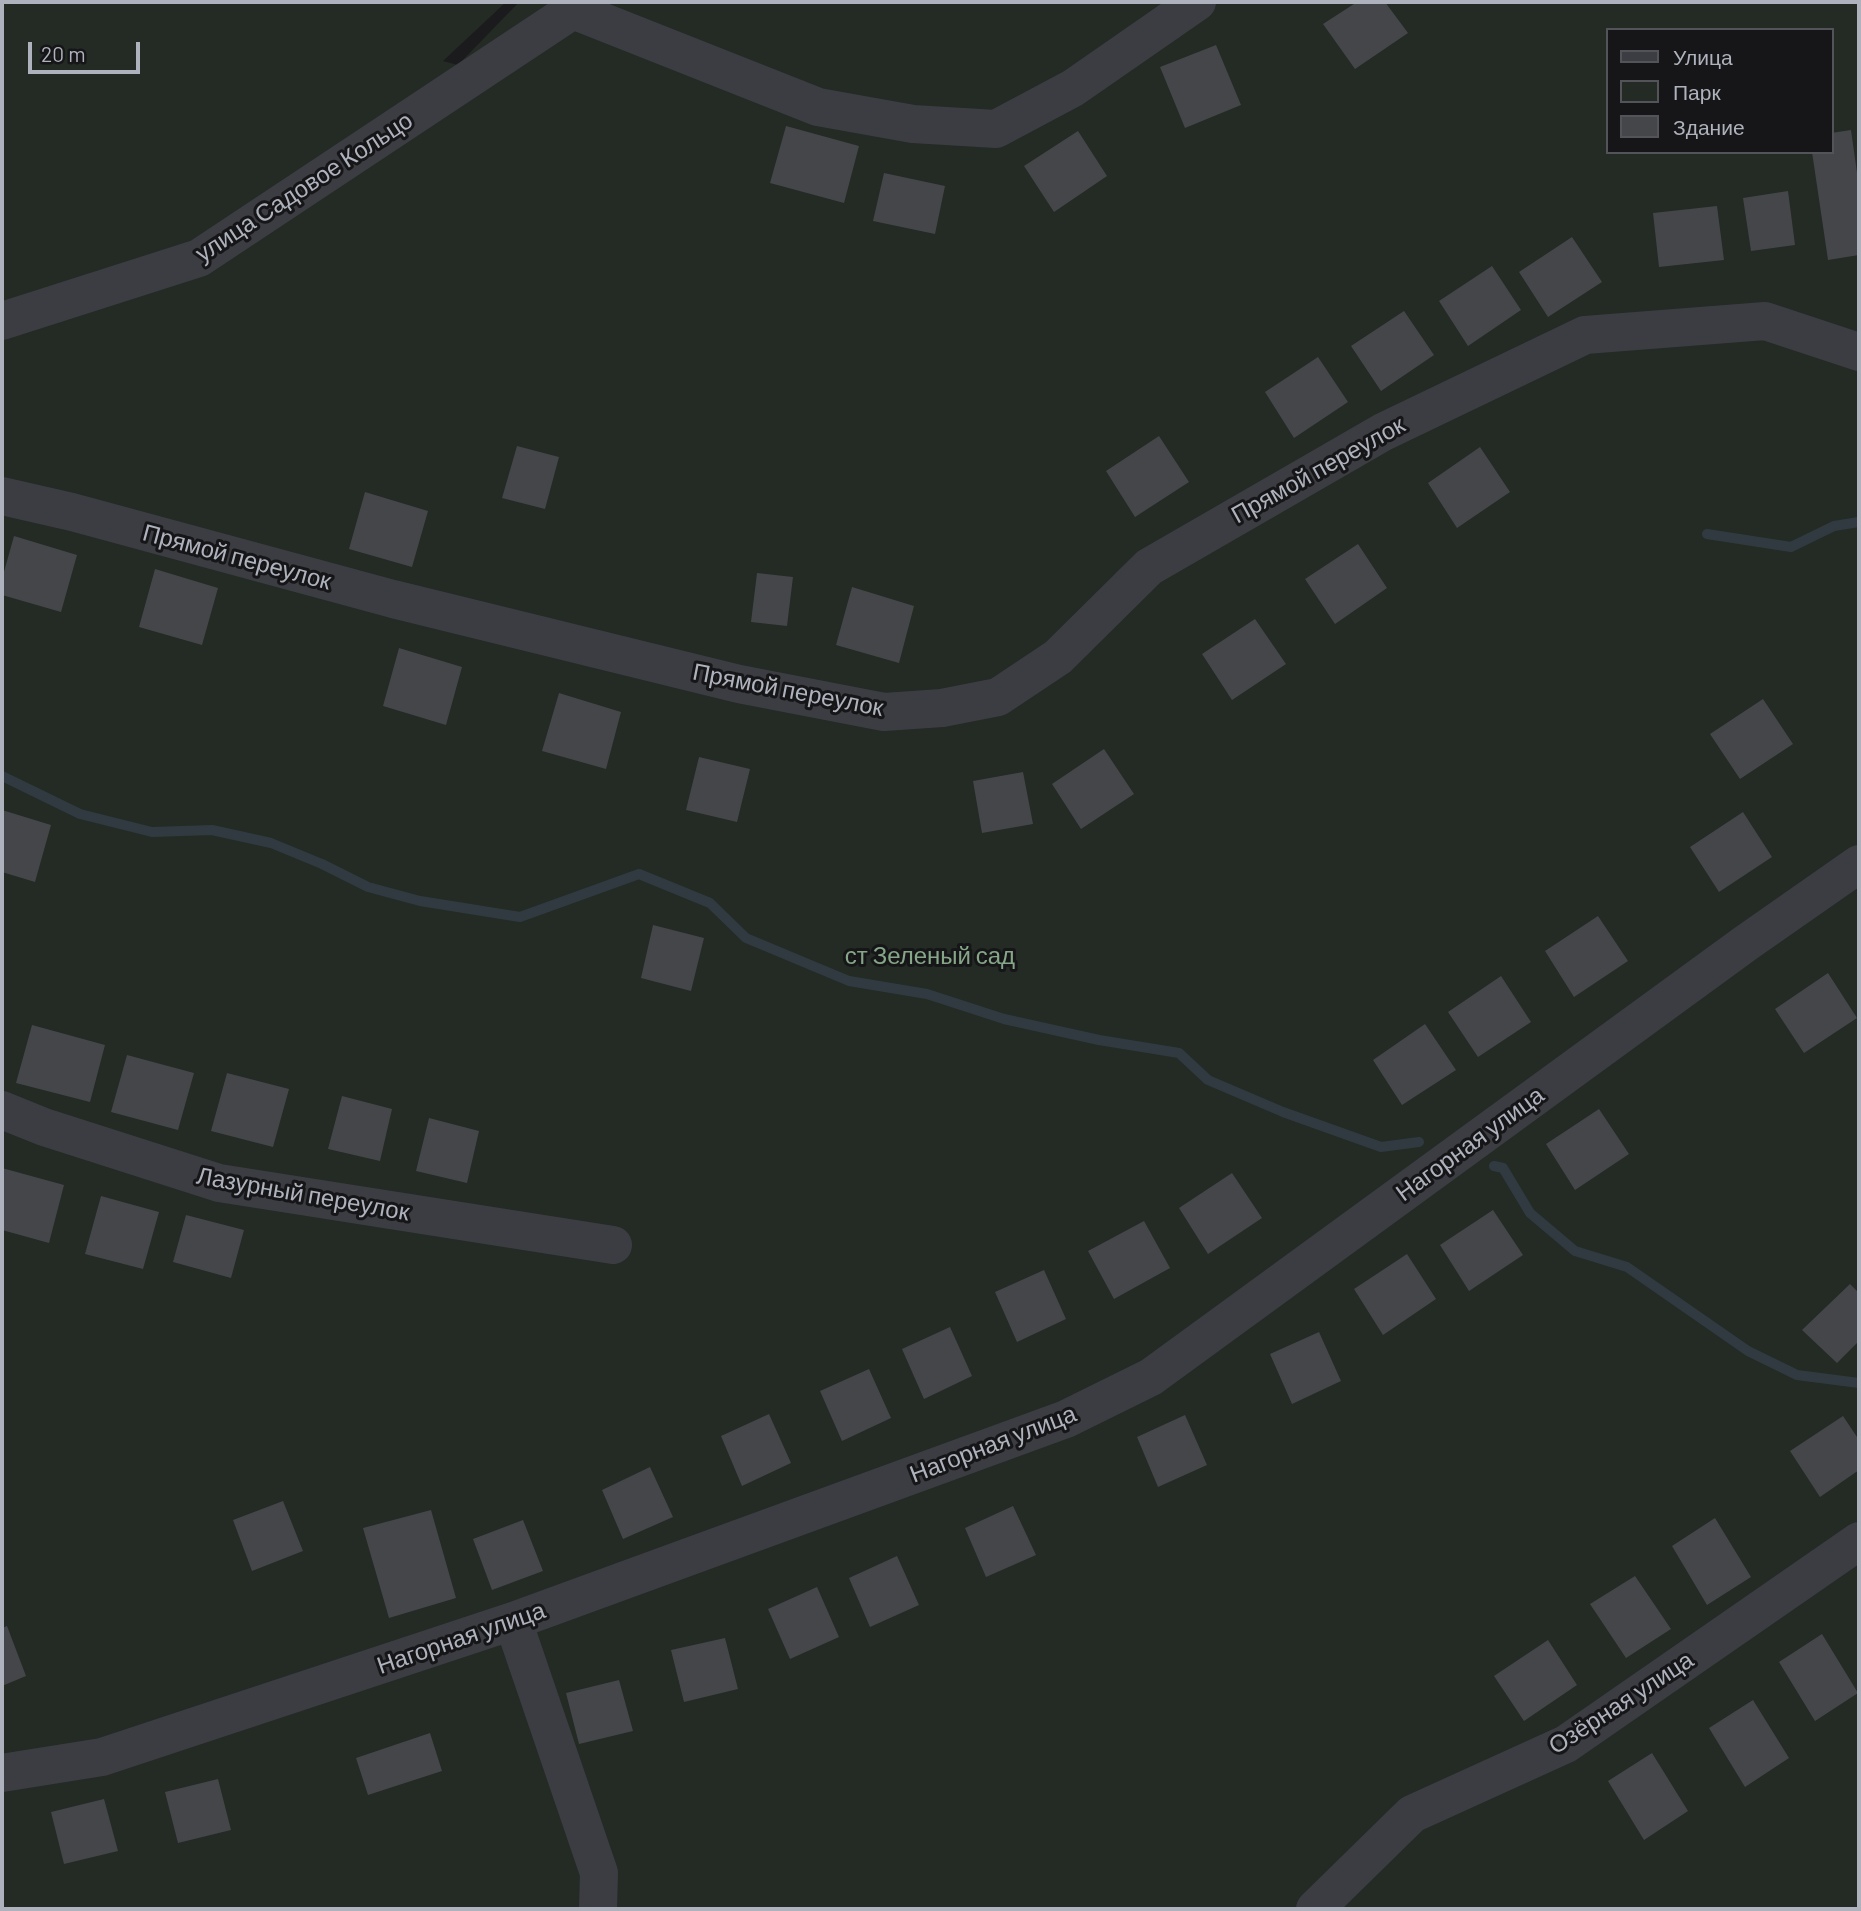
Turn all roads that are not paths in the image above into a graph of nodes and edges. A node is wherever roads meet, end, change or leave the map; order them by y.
1 (1197, 2) edge
2 (577, 6) edge
3 (2, 321) edge
4 (1859, 352) edge
5 (2, 496) edge
6 (1859, 864) edge
7 (2, 1110) edge
8 (613, 1245) dead end
9 (1859, 1541) edge
10 (513, 1621) junction
11 (2, 1773) edge
12 (598, 1909) edge
13 (1315, 1909) edge

1 - 2 street
2 - 3 street, улица Садовое Кольцо
4 - 5 street, Прямой переулок
6 - 10 street, Нагорная улица
7 - 8 street, Лазурный переулок
9 - 13 street, Озёрная улица
10 - 11 street, Нагорная улица
10 - 12 street

